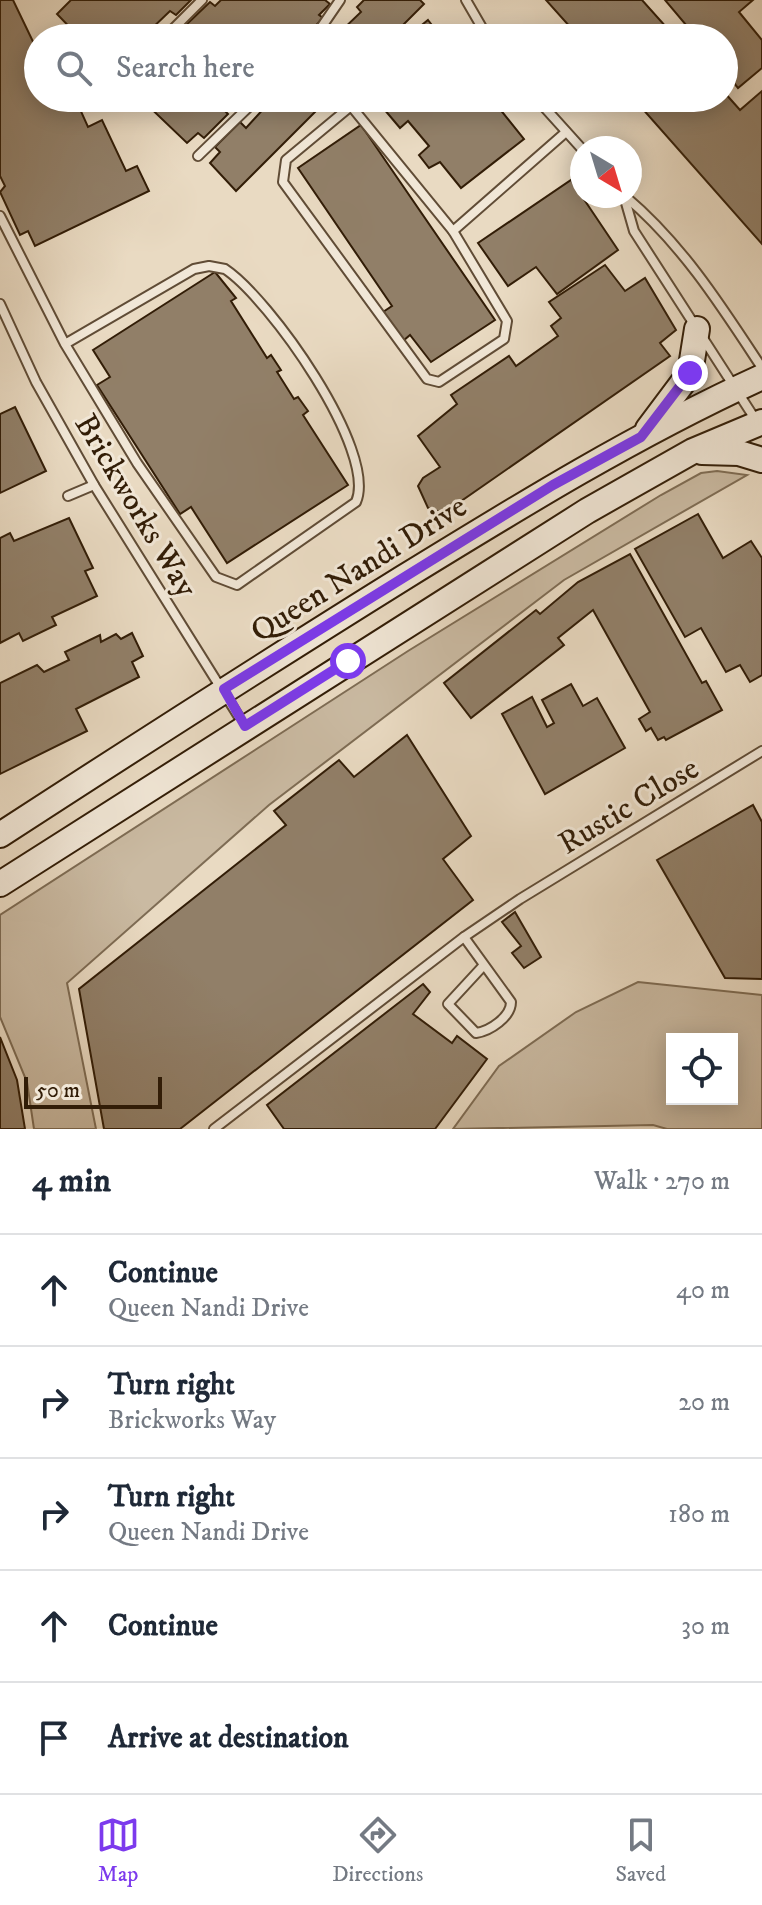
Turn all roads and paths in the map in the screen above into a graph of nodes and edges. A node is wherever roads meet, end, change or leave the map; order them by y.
1 (202, 0) edge
2 (340, 0) edge
3 (466, 0) edge
4 (178, 24) edge
5 (324, 24) edge
6 (480, 24) edge
7 (244, 112) edge
8 (344, 112) edge
9 (356, 112) edge
10 (548, 112) edge
11 (566, 132) junction
12 (570, 136) edge
13 (198, 156) dead end
14 (627, 208) edge
15 (639, 208) edge
16 (0, 216) edge
17 (453, 231) junction
18 (0, 304) edge
19 (697, 329) junction
20 (65, 344) junction
21 (762, 368) edge
22 (762, 377) edge
23 (735, 390) junction
24 (761, 425) edge
25 (641, 437) junction
26 (693, 451) junction
27 (762, 460) edge
28 (94, 485) junction
29 (68, 496) dead end
30 (224, 689) junction
31 (245, 726) junction
32 (762, 751) edge
33 (0, 835) edge
34 (0, 884) edge
35 (464, 937) junction
36 (484, 965) junction
37 (214, 1129) edge

1 - 4 lane
2 - 5 lane
3 - 6 lane
7 - 13 lane
8 - 17 lane
9 - 17 lane
10 - 11 lane
11 - 12 lane
11 - 17 lane
14 - 19 lane
15 - 21 lane
16 - 20 lane
18 - 28 lane, Brickworks Way
19 - 23 lane
19 - 25 main road
20 - 20 lane
22 - 23 main road, Queen Nandi Drive
23 - 24 lane
23 - 25 main road, Queen Nandi Drive
24 - 26 main road
25 - 30 main road, Queen Nandi Drive
26 - 27 main road
26 - 31 main road
28 - 29 lane
28 - 30 lane, Brickworks Way
30 - 31 lane, Brickworks Way
30 - 33 main road, Queen Nandi Drive
31 - 34 main road
32 - 35 lane, Rustic Close
35 - 36 lane
35 - 37 lane, Rustic Close
36 - 36 lane

